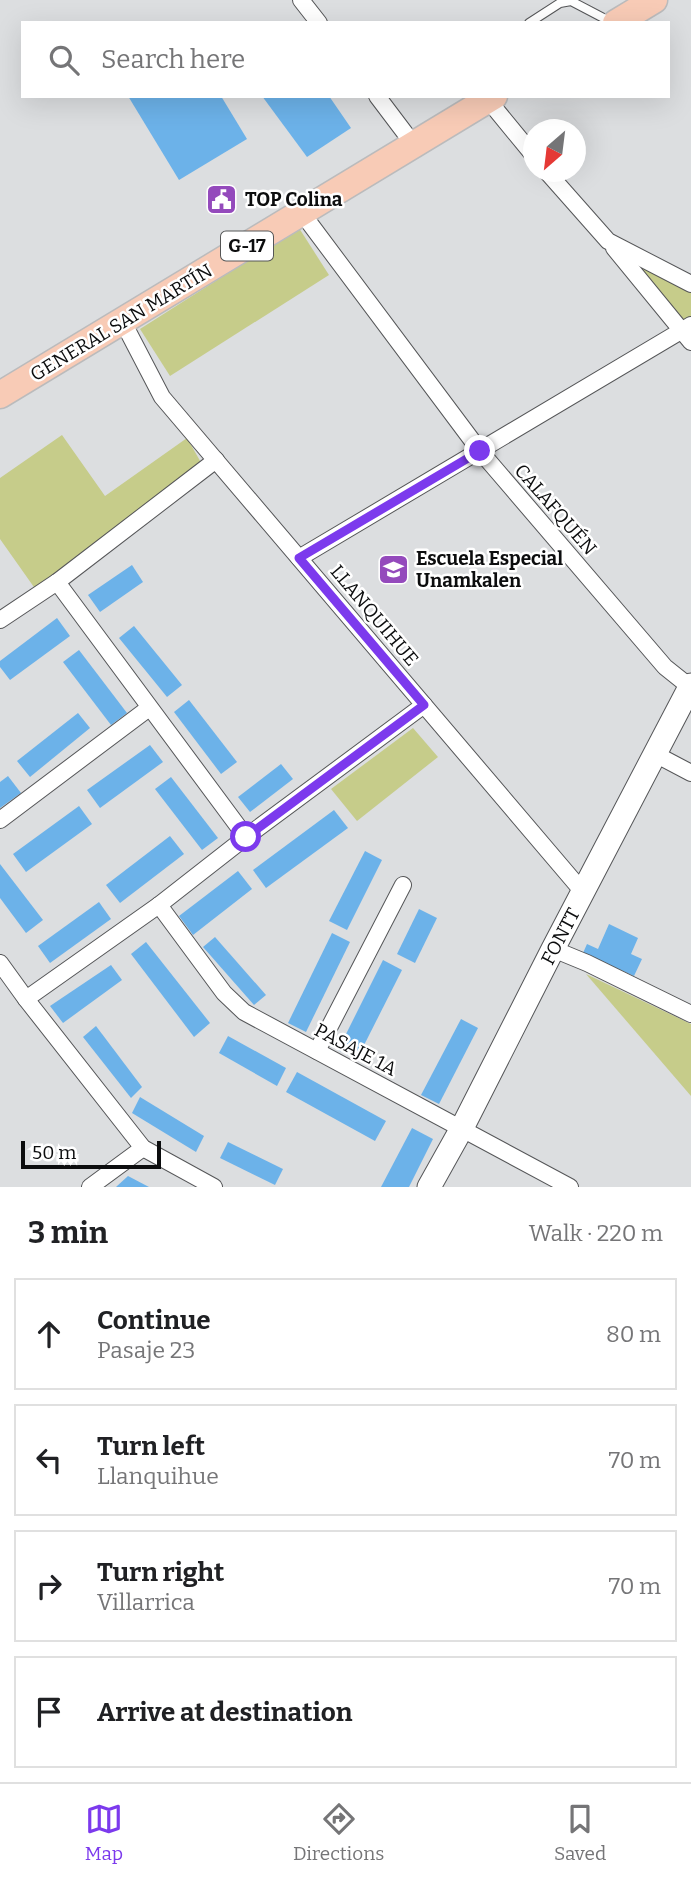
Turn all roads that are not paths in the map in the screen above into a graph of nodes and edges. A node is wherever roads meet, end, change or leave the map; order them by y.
1 (301, 0) edge
2 (654, 0) edge
3 (317, 21) edge
4 (532, 21) edge
5 (610, 21) edge
6 (617, 21) edge
7 (379, 98) edge
8 (491, 98) edge
9 (523, 141) edge
10 (414, 145) junction
11 (556, 182) edge
12 (302, 213) junction
13 (608, 241) junction
14 (691, 284) edge
15 (123, 322) junction
16 (688, 333) edge
17 (0, 395) edge
18 (480, 451) junction
19 (216, 460) junction
20 (299, 558) junction
21 (57, 582) junction
22 (0, 620) edge
23 (691, 686) edge
24 (424, 705) junction
25 (149, 708) junction
26 (655, 754) junction
27 (691, 773) edge
28 (0, 820) edge
29 (246, 837) junction
30 (403, 885) dead end
31 (583, 892) junction
32 (159, 905) junction
33 (553, 949) junction
34 (0, 963) edge
35 (26, 999) junction
36 (691, 1014) edge
37 (317, 1051) junction
38 (462, 1129) junction
39 (143, 1148) junction
40 (90, 1187) edge
41 (214, 1187) edge
42 (429, 1187) edge
43 (569, 1187) edge

1 - 3 street
2 - 6 main road
4 - 5 lane
7 - 10 street
8 - 9 street
8 - 10 main road, GENERAL SAN MARTÍN / G-17
10 - 12 main road, GENERAL SAN MARTÍN / G-17
11 - 13 street
12 - 15 main road, GENERAL SAN MARTÍN / G-17
12 - 18 street, CALAFQUÉN
13 - 14 street
13 - 16 street
15 - 17 main road, GENERAL SAN MARTÍN / G-17
15 - 19 street, LLANQUIHUE
16 - 18 street
18 - 20 street
18 - 23 street, CALAFQUÉN
19 - 20 street, LLANQUIHUE
19 - 21 street
20 - 24 street, LLANQUIHUE
21 - 22 street
21 - 25 street
23 - 26 main road, FONTT
24 - 29 street
24 - 31 street, LLANQUIHUE
25 - 28 street
25 - 29 street
26 - 27 street
26 - 31 main road, FONTT
29 - 32 street
30 - 37 street
31 - 33 main road, FONTT
32 - 35 street
32 - 37 street, PASAJE 1A
33 - 36 street
33 - 38 main road, FONTT
34 - 35 street
35 - 39 street
37 - 38 street, PASAJE 1A
38 - 42 main road, FONTT
38 - 43 street, PASAJE 1A
39 - 40 street
39 - 41 street

